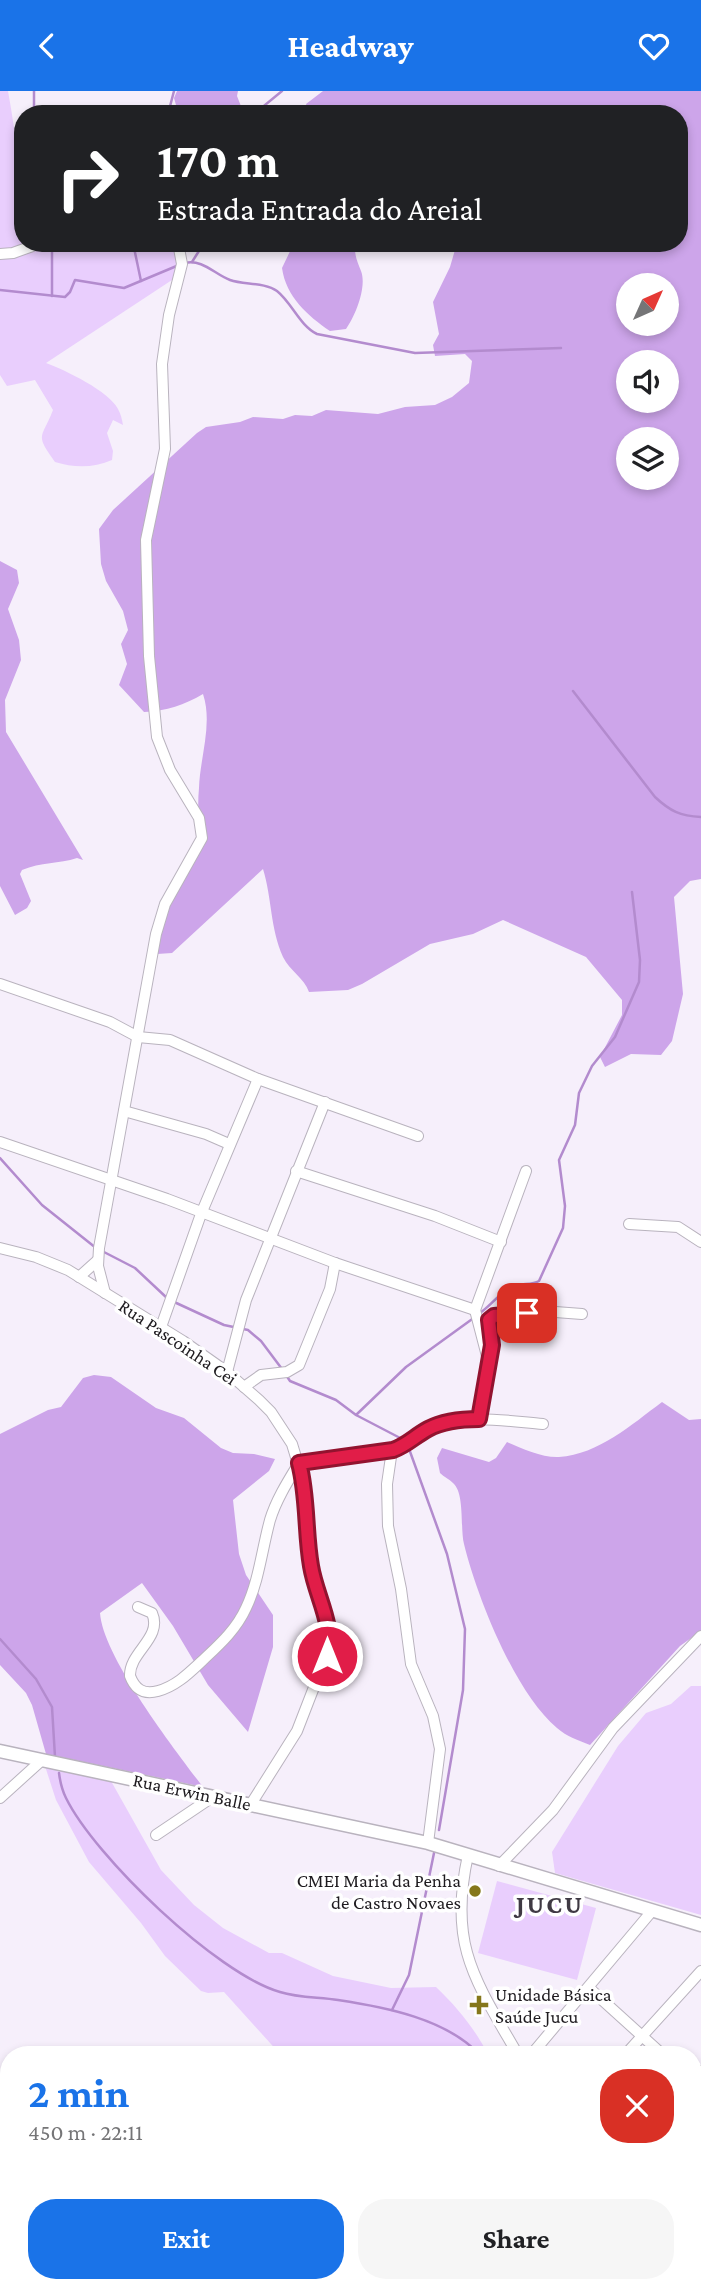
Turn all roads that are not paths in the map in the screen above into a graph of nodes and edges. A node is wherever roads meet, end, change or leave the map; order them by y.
1 (180, 252) edge
2 (0, 983) edge
3 (138, 1037) junction
4 (258, 1079) junction
5 (325, 1102) junction
6 (124, 1111) junction
7 (418, 1136) dead end
8 (0, 1142) edge
9 (229, 1144) junction
10 (296, 1171) junction
11 (526, 1171) dead end
12 (112, 1182) junction
13 (201, 1214) junction
14 (629, 1224) dead end
15 (269, 1238) junction
16 (500, 1242) junction
17 (701, 1242) edge
18 (0, 1248) edge
19 (97, 1260) junction
20 (335, 1263) junction
21 (79, 1277) junction
22 (105, 1293) junction
23 (475, 1310) junction
24 (582, 1314) dead end
25 (161, 1327) junction
26 (489, 1365) junction
27 (227, 1372) junction
28 (244, 1387) junction
29 (479, 1419) junction
30 (543, 1424) dead end
31 (393, 1450) junction
32 (299, 1463) junction
33 (138, 1607) dead end
34 (701, 1636) edge
35 (0, 1751) edge
36 (42, 1760) junction
37 (214, 1796) junction
38 (0, 1798) edge
39 (251, 1804) junction
40 (156, 1835) dead end
41 (428, 1843) junction
42 (468, 1855) junction
43 (499, 1866) junction
44 (652, 1912) junction
45 (701, 1925) edge
46 (701, 1971) edge
47 (589, 1988) junction
48 (642, 2036) junction
49 (513, 2046) edge
50 (539, 2046) edge
51 (633, 2046) edge
52 (653, 2046) edge

1 - 3 street
2 - 3 street
3 - 4 street
3 - 6 street
4 - 5 street
4 - 9 street
5 - 7 street
5 - 10 street
6 - 9 street
6 - 12 street
8 - 12 street
9 - 13 street
10 - 15 street
10 - 16 street
11 - 16 street
12 - 13 street
12 - 19 street
13 - 15 street
13 - 25 street
14 - 17 street
15 - 20 street
15 - 27 street
16 - 23 street
18 - 21 street, Rua Pascoinha Cei
19 - 21 street
19 - 22 street
20 - 23 street
20 - 28 street
21 - 22 street, Rua Pascoinha Cei
22 - 25 street, Rua Pascoinha Cei
23 - 26 street
24 - 26 street
25 - 27 street, Rua Pascoinha Cei
26 - 29 street
27 - 28 street, Rua Pascoinha Cei
28 - 32 street, Rua Pascoinha Cei
29 - 30 street
29 - 31 street
31 - 32 street
31 - 41 street
32 - 33 street
32 - 39 street, Rua Pascoinha Cei
34 - 43 street
35 - 36 street, Rua Erwin Balle
36 - 37 street, Rua Erwin Balle
36 - 38 street
37 - 39 street, Rua Erwin Balle
37 - 40 street
39 - 41 street, Rua Erwin Balle
41 - 42 street, Rua Erwin Balle
42 - 43 street, Rua Erwin Balle
42 - 49 street
43 - 44 street, Rua Erwin Balle
44 - 45 street, Rua Erwin Balle
44 - 47 street
46 - 48 street
47 - 48 street
47 - 50 street
48 - 51 street
48 - 52 street

